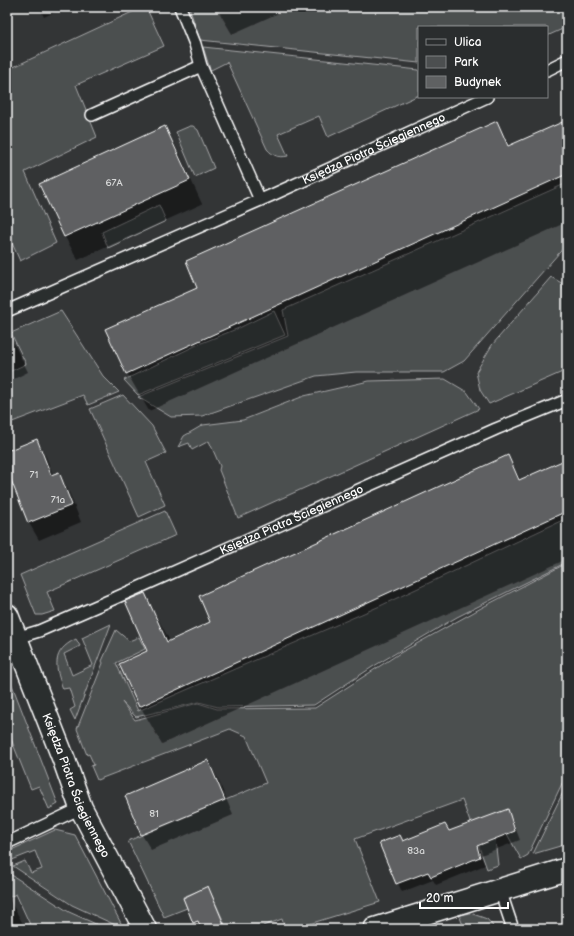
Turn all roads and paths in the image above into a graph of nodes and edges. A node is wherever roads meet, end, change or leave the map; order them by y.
1 (180, 7) edge
2 (567, 60) edge
3 (201, 66) junction
4 (548, 70) edge
5 (485, 98) edge
6 (92, 115) dead end
7 (260, 200) junction
8 (7, 311) edge
9 (567, 400) edge
10 (7, 615) edge
11 (16, 638) junction
12 (81, 808) junction
13 (7, 843) edge
14 (567, 869) edge
15 (500, 890) junction
16 (145, 929) edge
17 (374, 929) edge
18 (513, 929) edge

1 - 3 lane
2 - 4 lane
3 - 6 lane
3 - 7 lane
5 - 7 lane, Księdza Piotra Ściegiennego
7 - 8 lane, Księdza Piotra Ściegiennego
9 - 11 lane, Księdza Piotra Ściegiennego
10 - 11 street, Księdza Piotra Ściegiennego
11 - 12 street, Księdza Piotra Ściegiennego
12 - 13 lane
12 - 16 street, Księdza Piotra Ściegiennego
14 - 15 street
15 - 17 street
15 - 18 lane

